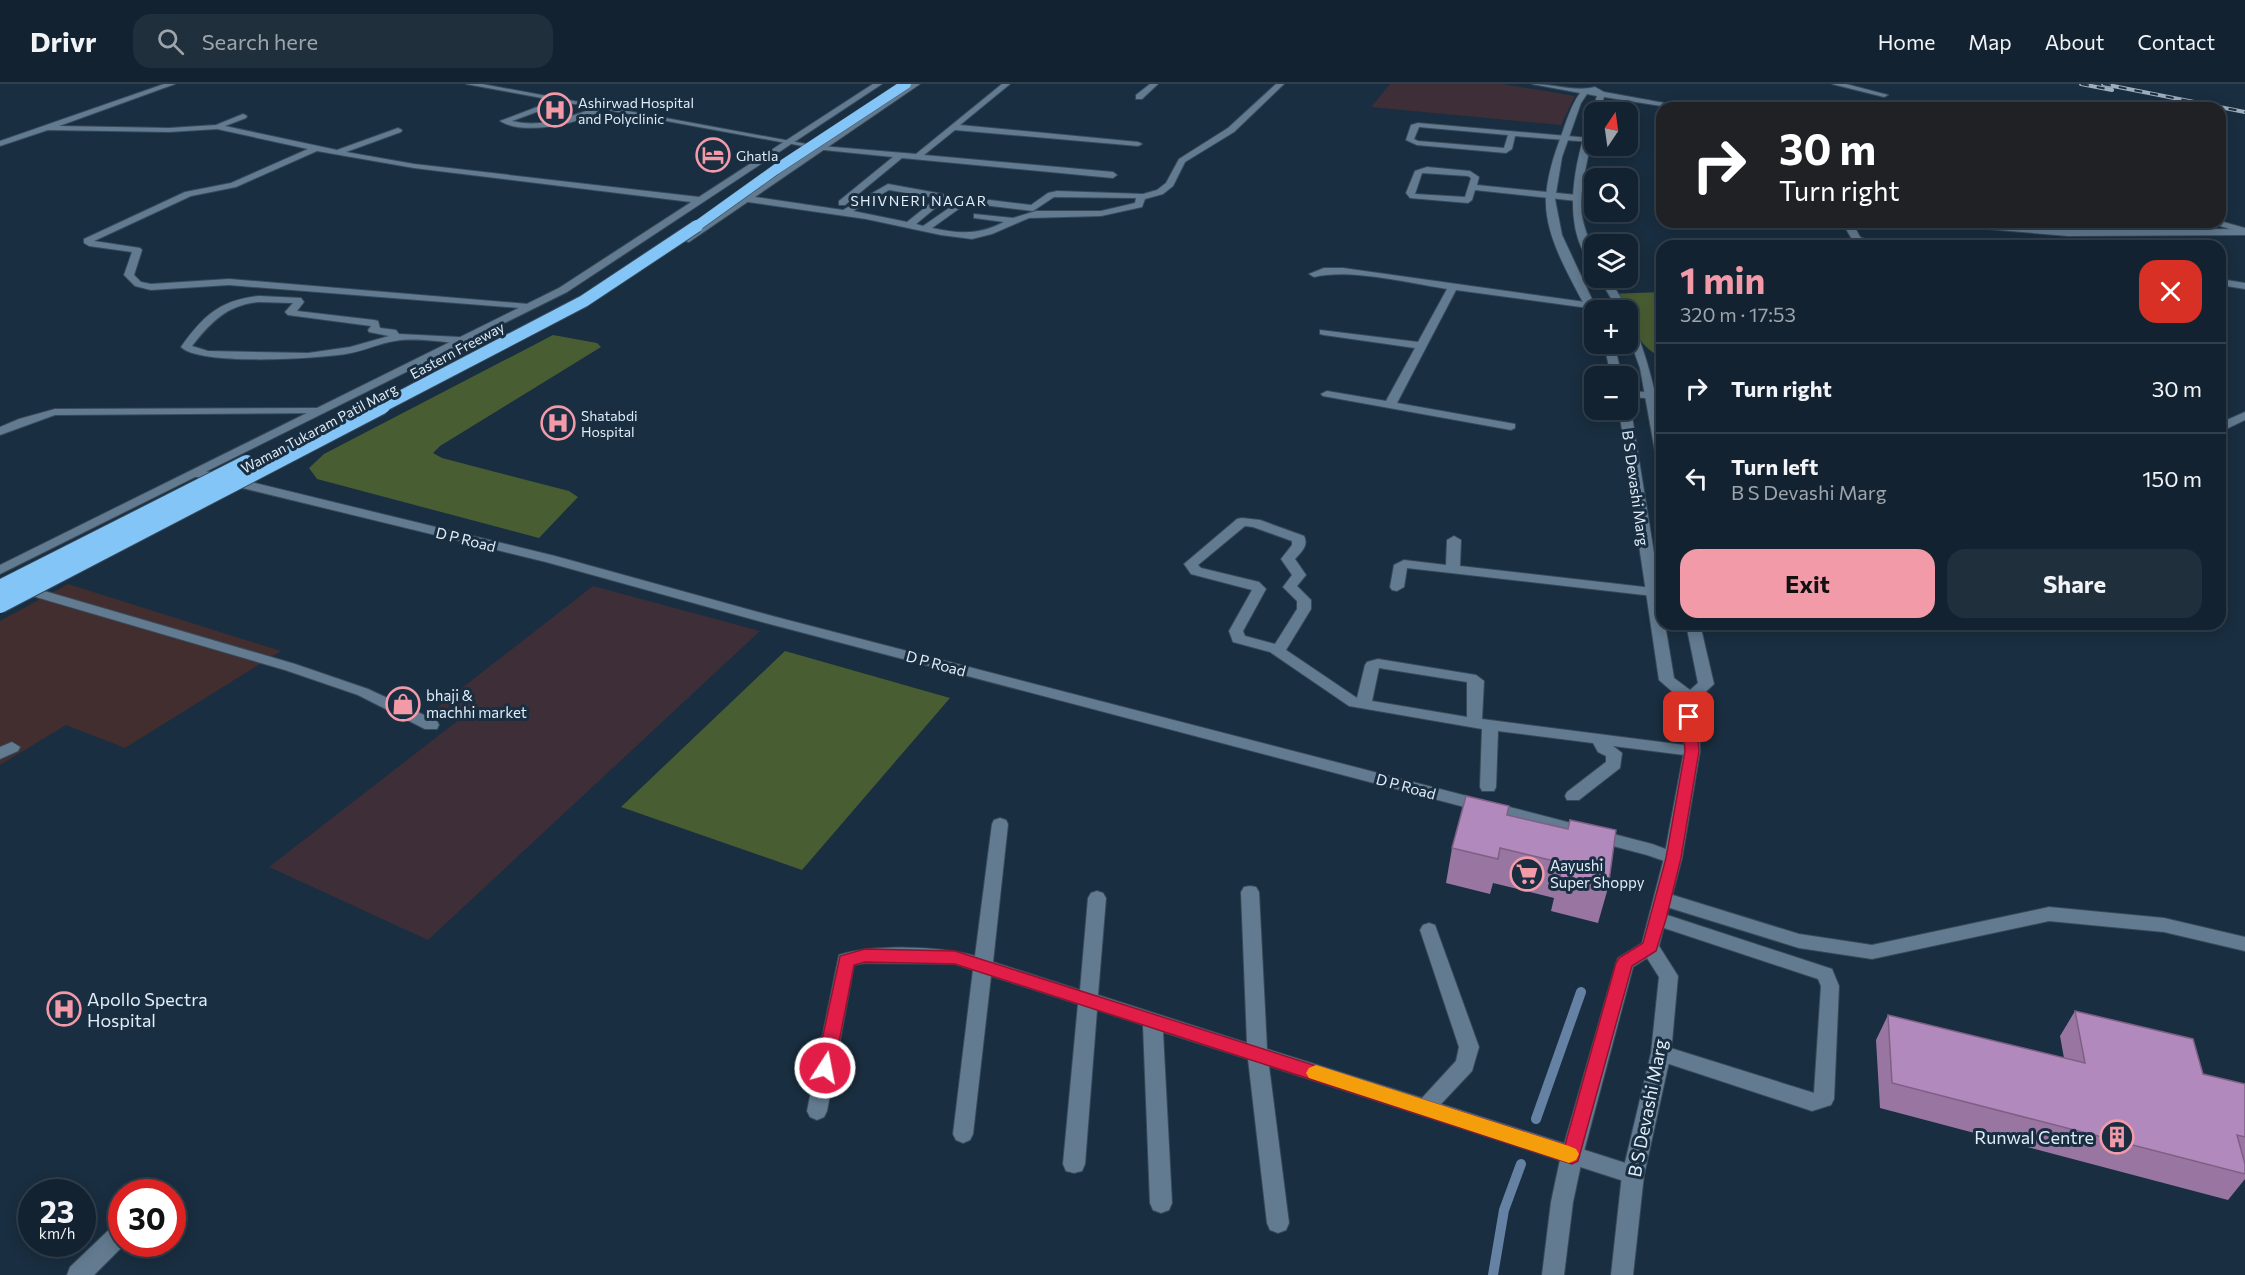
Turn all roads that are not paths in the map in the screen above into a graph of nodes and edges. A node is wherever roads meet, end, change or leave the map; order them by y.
1 (171, 84) edge
2 (470, 84) edge
3 (878, 84) edge
4 (889, 84) edge
5 (906, 84) edge
6 (916, 84) edge
7 (1006, 84) edge
8 (1154, 84) edge
9 (1280, 84) edge
10 (1536, 84) edge
11 (1836, 84) edge
12 (1597, 89) edge
13 (1585, 92) junction
14 (1884, 95) dead end
15 (1139, 97) dead end
16 (558, 100) junction
17 (1659, 102) edge
18 (1577, 103) junction
19 (1584, 106) edge
20 (602, 108) junction
21 (243, 116) dead end
22 (218, 127) junction
23 (953, 127) junction
24 (50, 128) junction
25 (398, 130) dead end
26 (1512, 134) junction
27 (1566, 138) junction
28 (1584, 140) edge
29 (791, 142) junction
30 (0, 144) edge
31 (1138, 144) dead end
32 (317, 148) junction
33 (824, 148) junction
34 (336, 153) junction
35 (901, 154) junction
36 (919, 155) junction
37 (1586, 156) edge
38 (1113, 176) dead end
39 (1472, 188) junction
40 (1551, 195) junction
41 (1141, 197) junction
42 (1577, 198) junction
43 (748, 199) junction
44 (699, 200) junction
45 (842, 203) dead end
46 (855, 206) junction
47 (1034, 211) junction
48 (844, 213) junction
49 (977, 216) dead end
50 (909, 220) junction
51 (1016, 221) junction
52 (930, 225) junction
53 (2226, 226) edge
54 (1850, 228) edge
55 (2010, 228) edge
56 (2245, 231) edge
57 (2133, 234) junction
58 (1859, 240) edge
59 (2142, 240) edge
60 (1584, 243) edge
61 (1314, 274) dead end
62 (2226, 283) edge
63 (2245, 286) edge
64 (1452, 288) junction
65 (1588, 300) edge
66 (528, 307) junction
67 (1584, 309) edge
68 (1324, 332) dead end
69 (396, 337) junction
70 (459, 340) junction
71 (1421, 346) junction
72 (1638, 349) edge
73 (1328, 394) dead end
74 (1656, 394) edge
75 (1638, 395) edge
76 (1656, 396) edge
77 (1390, 405) junction
78 (320, 411) junction
79 (2245, 415) edge
80 (1627, 420) edge
81 (2226, 425) edge
82 (1511, 426) dead end
83 (0, 431) edge
84 (197, 473) junction
85 (242, 485) junction
86 (1454, 540) dead end
87 (1453, 568) junction
88 (0, 570) edge
89 (1397, 587) dead end
90 (0, 588) edge
91 (34, 592) junction
92 (1653, 592) junction
93 (0, 605) edge
94 (0, 610) edge
95 (1656, 611) edge
96 (1659, 630) edge
97 (1694, 630) edge
98 (1278, 651) junction
99 (1690, 698) junction
100 (1363, 705) junction
101 (1482, 724) junction
102 (431, 725) dead end
103 (1598, 738) junction
104 (1692, 751) junction
105 (1488, 787) dead end
106 (1573, 796) dead end
107 (1000, 824) dead end
108 (1673, 858) junction
109 (1250, 892) dead end
110 (1097, 897) dead end
111 (1663, 899) junction
112 (1658, 919) junction
113 (1429, 930) dead end
114 (2245, 944) edge
115 (1650, 947) junction
116 (982, 967) junction
117 (1086, 1000) junction
118 (1153, 1021) junction
119 (1661, 1053) junction
120 (1257, 1054) junction
121 (1426, 1108) junction
122 (817, 1111) dead end
123 (963, 1134) dead end
124 (1572, 1155) junction
125 (1074, 1164) dead end
126 (1633, 1175) junction
127 (1161, 1203) dead end
128 (1278, 1223) dead end
129 (108, 1246) edge
130 (78, 1275) edge
131 (1553, 1275) edge
132 (1622, 1275) edge

1 - 24 street
2 - 16 street
3 - 29 street, Waman Tukaram Patil Marg
4 - 90 highway, Eastern Freeway, bridge
5 - 93 highway, Eastern Freeway, bridge
6 - 33 street, Waman Tukaram Patil Marg
7 - 23 street
8 - 15 street
9 - 41 street
10 - 13 street
11 - 14 street
12 - 13 street
12 - 17 street
13 - 18 street
16 - 20 street
16 - 20 street
18 - 19 street
18 - 27 street
20 - 29 street
21 - 22 street
22 - 24 street
22 - 32 street
23 - 31 street
23 - 36 street
24 - 30 street
25 - 34 street
26 - 26 street
26 - 27 street
27 - 28 street
27 - 40 street
29 - 33 street
29 - 44 street, Waman Tukaram Patil Marg
32 - 34 street
32 - 66 street
33 - 35 street
33 - 43 street, Waman Tukaram Patil Marg
34 - 44 street
35 - 36 street
35 - 45 street
36 - 38 street
37 - 42 street
39 - 39 street
39 - 40 street
40 - 42 street
40 - 65 street
41 - 47 street
41 - 47 street
42 - 60 street
43 - 48 street
43 - 85 street, Waman Tukaram Patil Marg
44 - 66 street, Waman Tukaram Patil Marg
46 - 48 street
46 - 50 street
46 - 50 street
47 - 51 street
47 - 52 street
48 - 50 street
49 - 51 street
50 - 52 street
51 - 52 street
53 - 56 street
54 - 58 street
55 - 57 street
56 - 57 street
57 - 59 street
61 - 64 street
62 - 63 street
64 - 67 street
64 - 71 street
66 - 70 street, Waman Tukaram Patil Marg
68 - 71 street
69 - 69 street
69 - 70 street
70 - 78 street, Waman Tukaram Patil Marg
71 - 77 street
72 - 74 street, B S Devashi Marg
73 - 77 street
75 - 76 street
77 - 82 street
78 - 83 street
78 - 84 street, Waman Tukaram Patil Marg
79 - 81 street
80 - 92 street, B S Devashi Marg
84 - 85 street, D P Road
84 - 88 street, Waman Tukaram Patil Marg
85 - 91 street, Waman Tukaram Patil Marg
85 - 108 street, D P Road
86 - 87 street
87 - 89 street
87 - 92 street
91 - 94 street, Waman Tukaram Patil Marg
91 - 102 street
92 - 95 street, B S Devashi Marg
96 - 99 street, B S Devashi Marg
97 - 99 street
98 - 98 street
98 - 100 street
99 - 104 street
100 - 101 street
100 - 101 street
101 - 103 street
101 - 105 street
103 - 104 street
103 - 106 street
104 - 108 street
107 - 116 street
108 - 111 street
109 - 120 street
110 - 117 street
111 - 112 street
111 - 114 street
112 - 115 street
112 - 119 street
113 - 121 street
115 - 119 street, B S Devashi Marg
115 - 124 street
116 - 117 street
116 - 122 street
116 - 123 street
117 - 118 street
117 - 125 street
118 - 120 street
118 - 127 street
119 - 126 street, B S Devashi Marg
120 - 121 street
120 - 128 street
121 - 124 street
124 - 126 street
124 - 131 street
126 - 132 street, B S Devashi Marg
129 - 130 street

